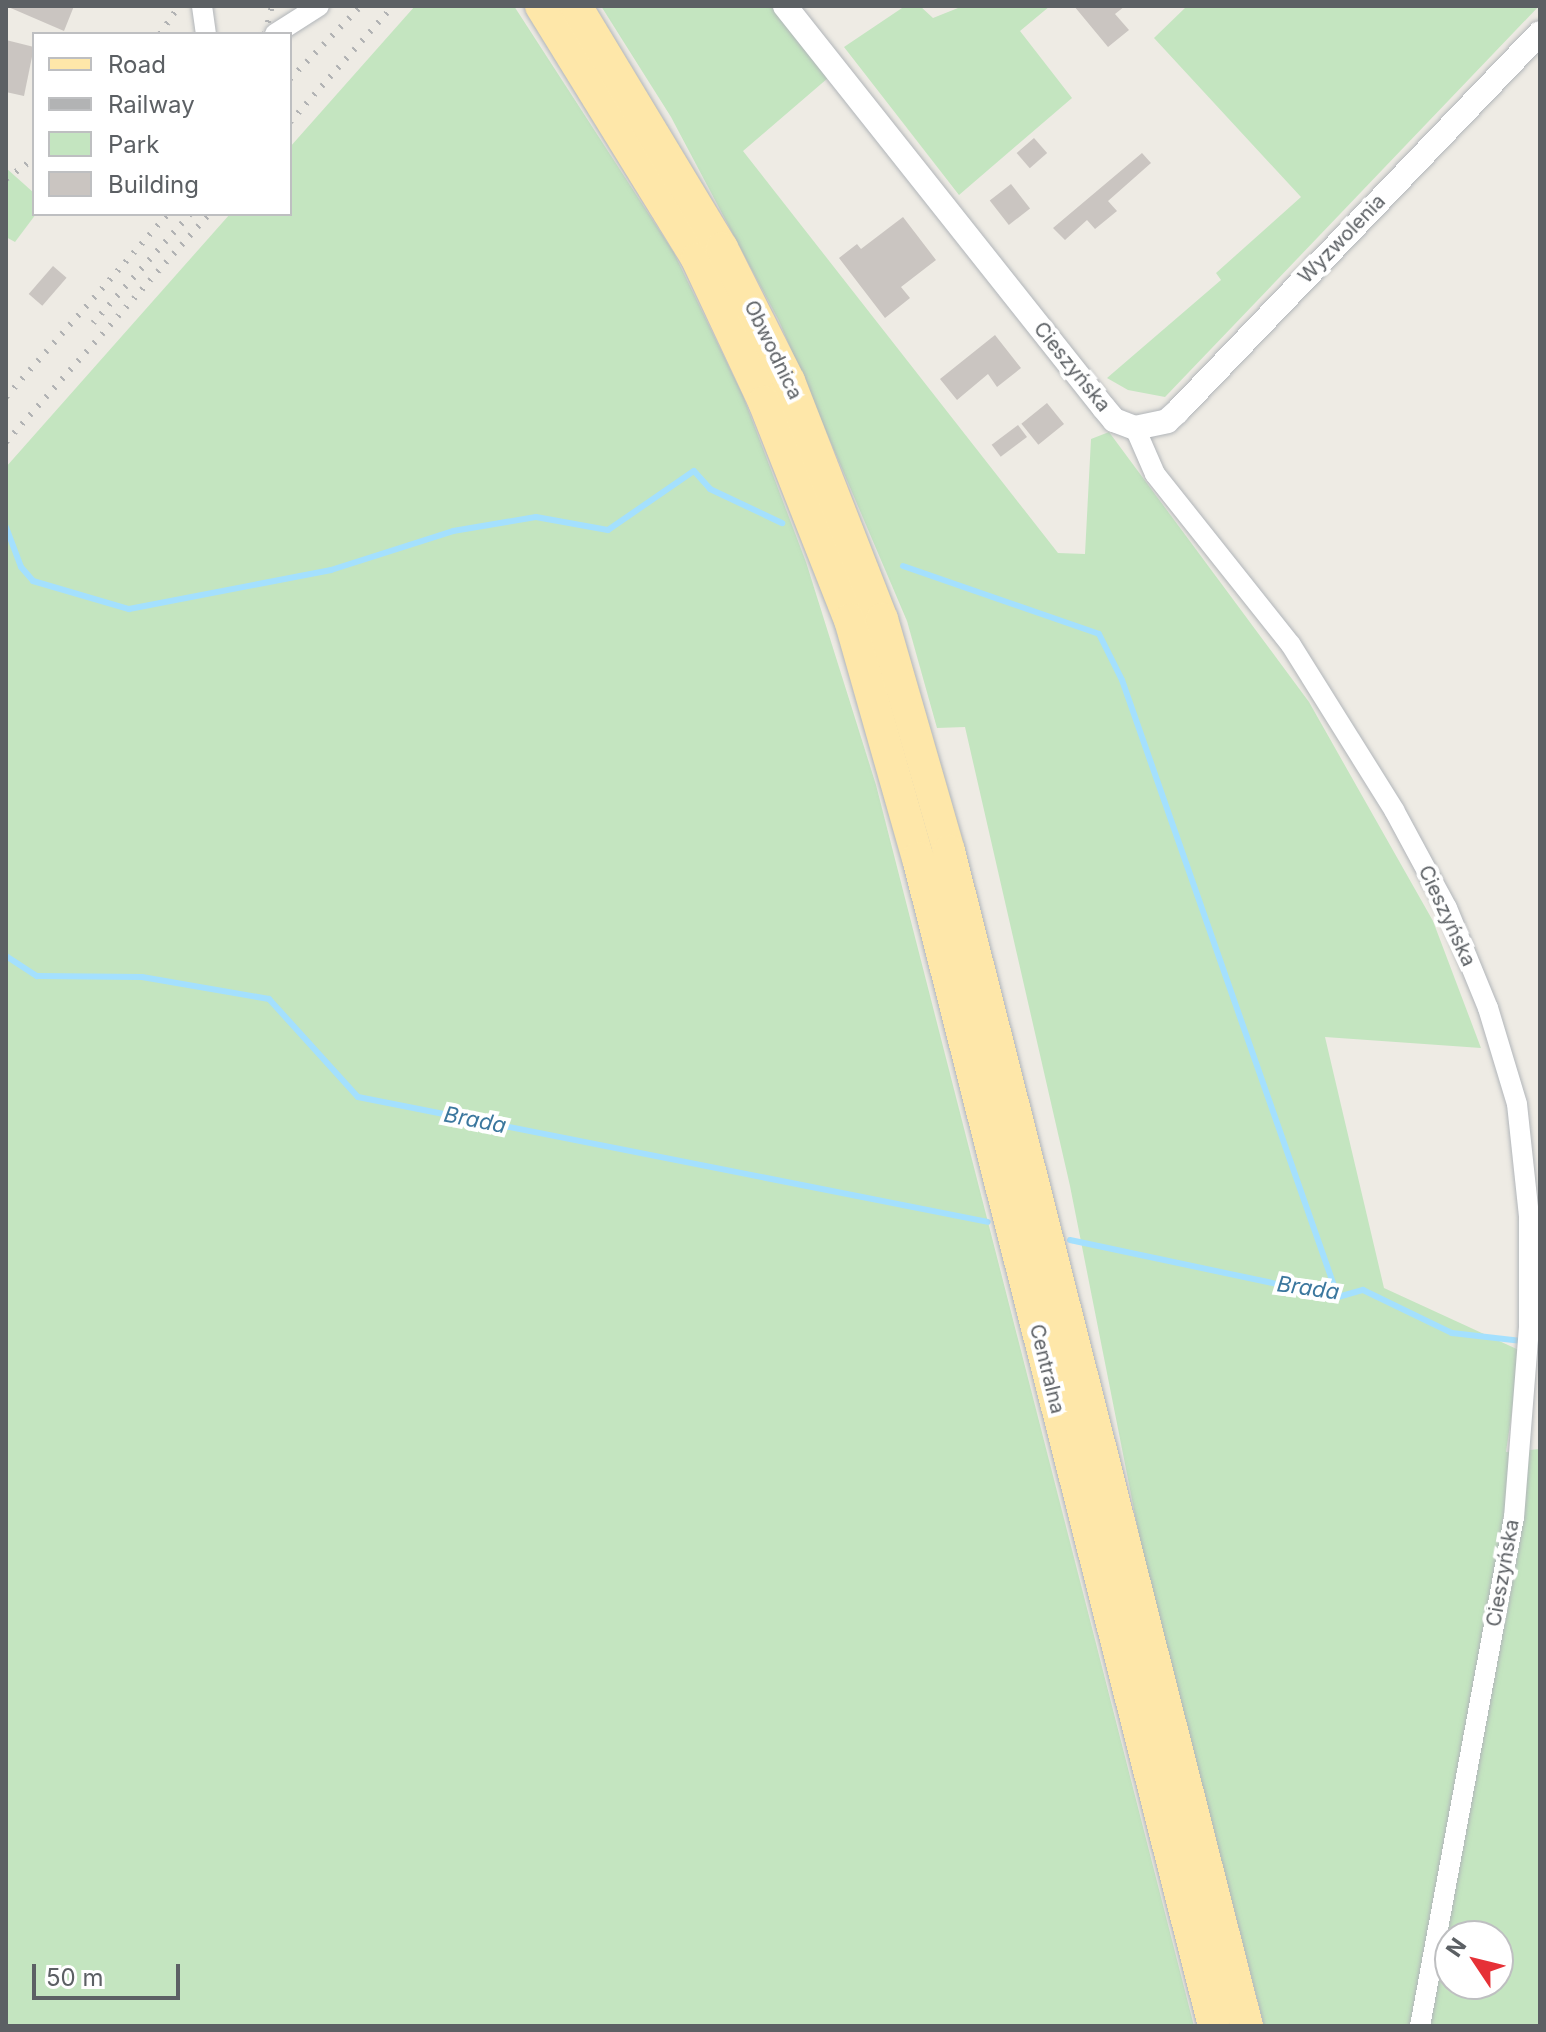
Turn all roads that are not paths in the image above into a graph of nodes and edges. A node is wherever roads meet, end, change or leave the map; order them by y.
1 (202, 6) edge
2 (319, 6) edge
3 (541, 6) edge
4 (576, 6) edge
5 (785, 6) edge
6 (206, 32) edge
7 (278, 32) edge
8 (1540, 33) edge
9 (1135, 428) junction
10 (879, 712) joint
11 (914, 721) joint
12 (1214, 2026) edge
13 (1247, 2026) edge
14 (1420, 2026) edge

1 - 6 street
2 - 7 street
3 - 10 main road, Obwodnica
4 - 11 main road, Obwodnica
5 - 9 street, Cieszyńska
8 - 9 street, Wyzwolenia
9 - 14 street, Cieszyńska
10 - 12 main road, Centralna
11 - 13 main road, Centralna

